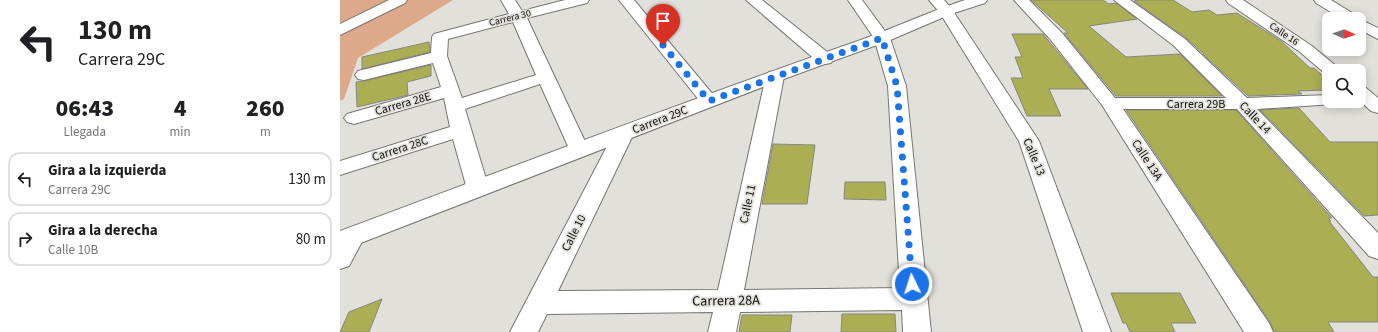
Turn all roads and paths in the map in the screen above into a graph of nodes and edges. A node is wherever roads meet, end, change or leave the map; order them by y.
1 (400, 0) edge
2 (508, 0) edge
3 (582, 0) edge
4 (626, 0) edge
5 (753, 0) edge
6 (854, 0) edge
7 (980, 0) edge
8 (1021, 0) edge
9 (1121, 0) edge
10 (1233, 0) edge
11 (1321, 0) edge
12 (941, 6) edge
13 (1341, 12) edge
14 (518, 16) junction
15 (1366, 27) edge
16 (340, 30) edge
17 (1378, 34) edge
18 (882, 38) junction
19 (439, 56) junction
20 (825, 59) junction
21 (1325, 64) edge
22 (364, 75) dead end
23 (775, 76) junction
24 (546, 77) junction
25 (453, 98) junction
26 (1322, 100) edge
27 (709, 101) junction
28 (1110, 103) junction
29 (1242, 104) junction
30 (354, 118) dead end
31 (460, 130) junction
32 (624, 133) junction
33 (579, 150) junction
34 (340, 168) edge
35 (478, 189) junction
36 (347, 239) edge
37 (1378, 248) edge
38 (340, 259) edge
39 (914, 299) junction
40 (728, 301) junction
41 (539, 303) junction
42 (524, 332) edge
43 (722, 332) edge
44 (917, 332) edge
45 (1096, 332) edge
46 (1259, 332) edge

1 - 16 street
2 - 14 street
3 - 14 street, Carrera 30
4 - 27 street
5 - 20 street
6 - 18 street
7 - 12 street, Carrera 29C
8 - 28 street, Calle 13A
9 - 29 street, Calle 14
10 - 21 street, Calle 16
11 - 13 street
12 - 18 street, Carrera 29C
12 - 45 street, Calle 13
14 - 19 street, Carrera 30
14 - 24 street
15 - 17 street
18 - 20 street, Carrera 29C
18 - 39 street
19 - 22 street
19 - 25 street
20 - 23 street, Carrera 29C
23 - 27 street, Carrera 29C
23 - 40 street, Calle 11
24 - 25 street, Carrera 28E
24 - 33 street
25 - 30 street, Carrera 28E
25 - 31 street
26 - 29 street, Carrera 29B
27 - 32 street, Carrera 29C
28 - 29 street, Carrera 29B
28 - 46 street, Calle 13A
29 - 37 street, Calle 14
31 - 34 street, Carrera 28C
31 - 35 street
32 - 33 street, Carrera 29C
32 - 41 street, Calle 10
33 - 35 street, Carrera 29C
35 - 36 street, Carrera 29C
36 - 38 street
39 - 40 street, Carrera 28A
39 - 44 street
40 - 41 street, Carrera 28A
40 - 43 street, Calle 11
41 - 42 street, Calle 10

